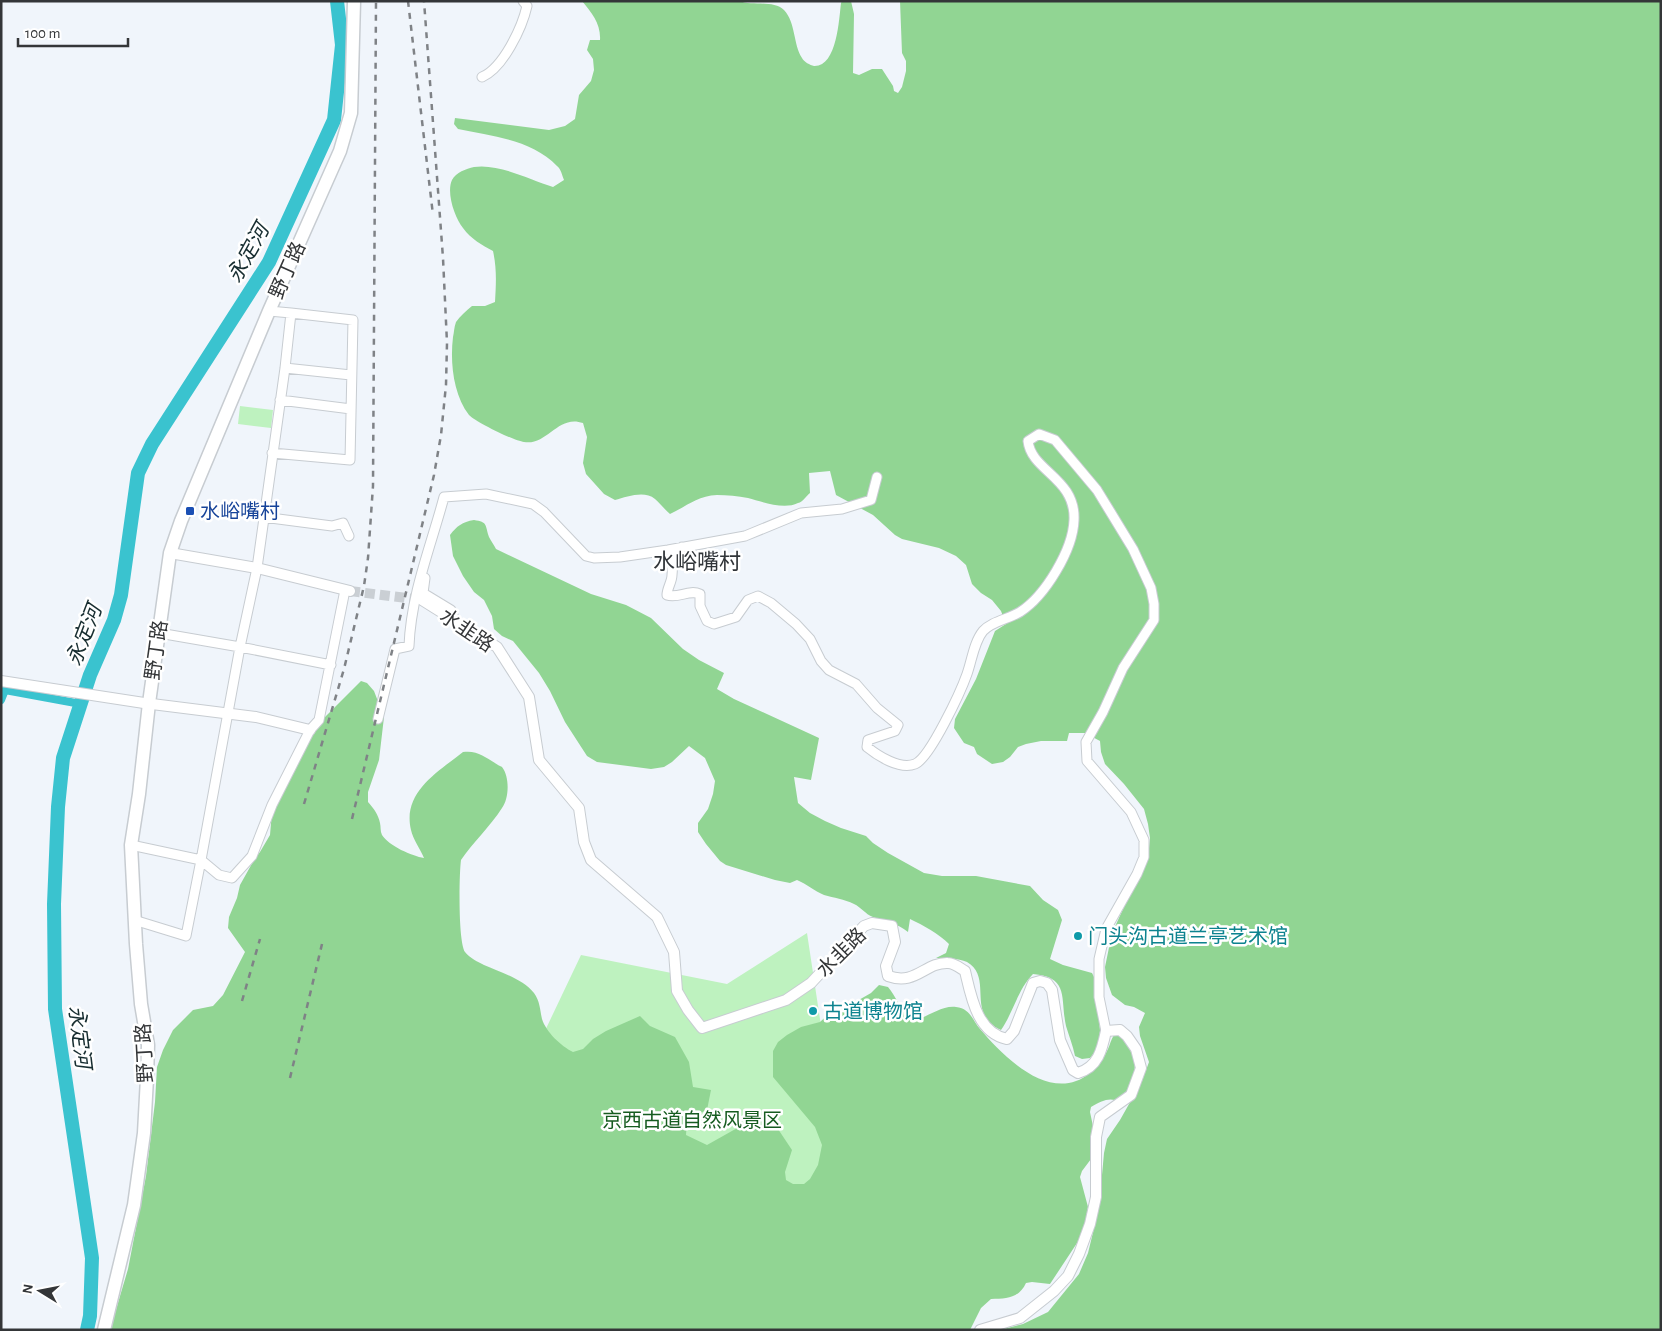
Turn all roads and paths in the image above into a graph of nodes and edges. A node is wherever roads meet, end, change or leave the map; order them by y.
1 (354, 1) edge
2 (522, 1) edge
3 (482, 77) dead end
4 (269, 311) junction
5 (291, 313) junction
6 (285, 368) junction
7 (352, 375) junction
8 (280, 400) junction
9 (351, 409) junction
10 (272, 453) junction
11 (877, 477) dead end
12 (263, 518) junction
13 (349, 536) dead end
14 (682, 547) junction
15 (170, 553) junction
16 (426, 558) junction
17 (257, 568) junction
18 (348, 590) joint
19 (422, 600) tunnel mouth
20 (456, 621) junction
21 (159, 633) junction
22 (240, 647) junction
23 (331, 665) junction
24 (1, 681) edge
25 (147, 703) junction
26 (228, 713) junction
27 (378, 719) dead end
28 (310, 730) junction
29 (131, 845) junction
30 (201, 860) junction
31 (134, 920) junction
32 (1106, 1031) junction
33 (104, 1330) edge
34 (980, 1330) edge

1 - 4 main road, 野丁路
2 - 3 street
4 - 5 street
4 - 15 main road, 野丁路
5 - 6 street
5 - 7 street
6 - 7 street
6 - 8 street
7 - 9 street
8 - 9 street
8 - 10 street
9 - 10 street
10 - 12 street
11 - 14 street
12 - 13 street
12 - 17 street
14 - 16 street
14 - 32 street
15 - 17 street
15 - 21 main road, 野丁路
16 - 20 street
16 - 27 street
17 - 18 street
17 - 22 street
18 - 23 street
19 - 20 street, 水韭路
20 - 32 street, 水韭路
21 - 22 street
21 - 25 main road, 野丁路
22 - 23 street
22 - 26 street
23 - 28 street
24 - 25 street
25 - 26 street
25 - 29 main road, 野丁路
26 - 28 street
26 - 30 street
28 - 30 street
29 - 30 street
29 - 31 main road, 野丁路
30 - 31 street
31 - 33 main road, 野丁路
32 - 34 street

